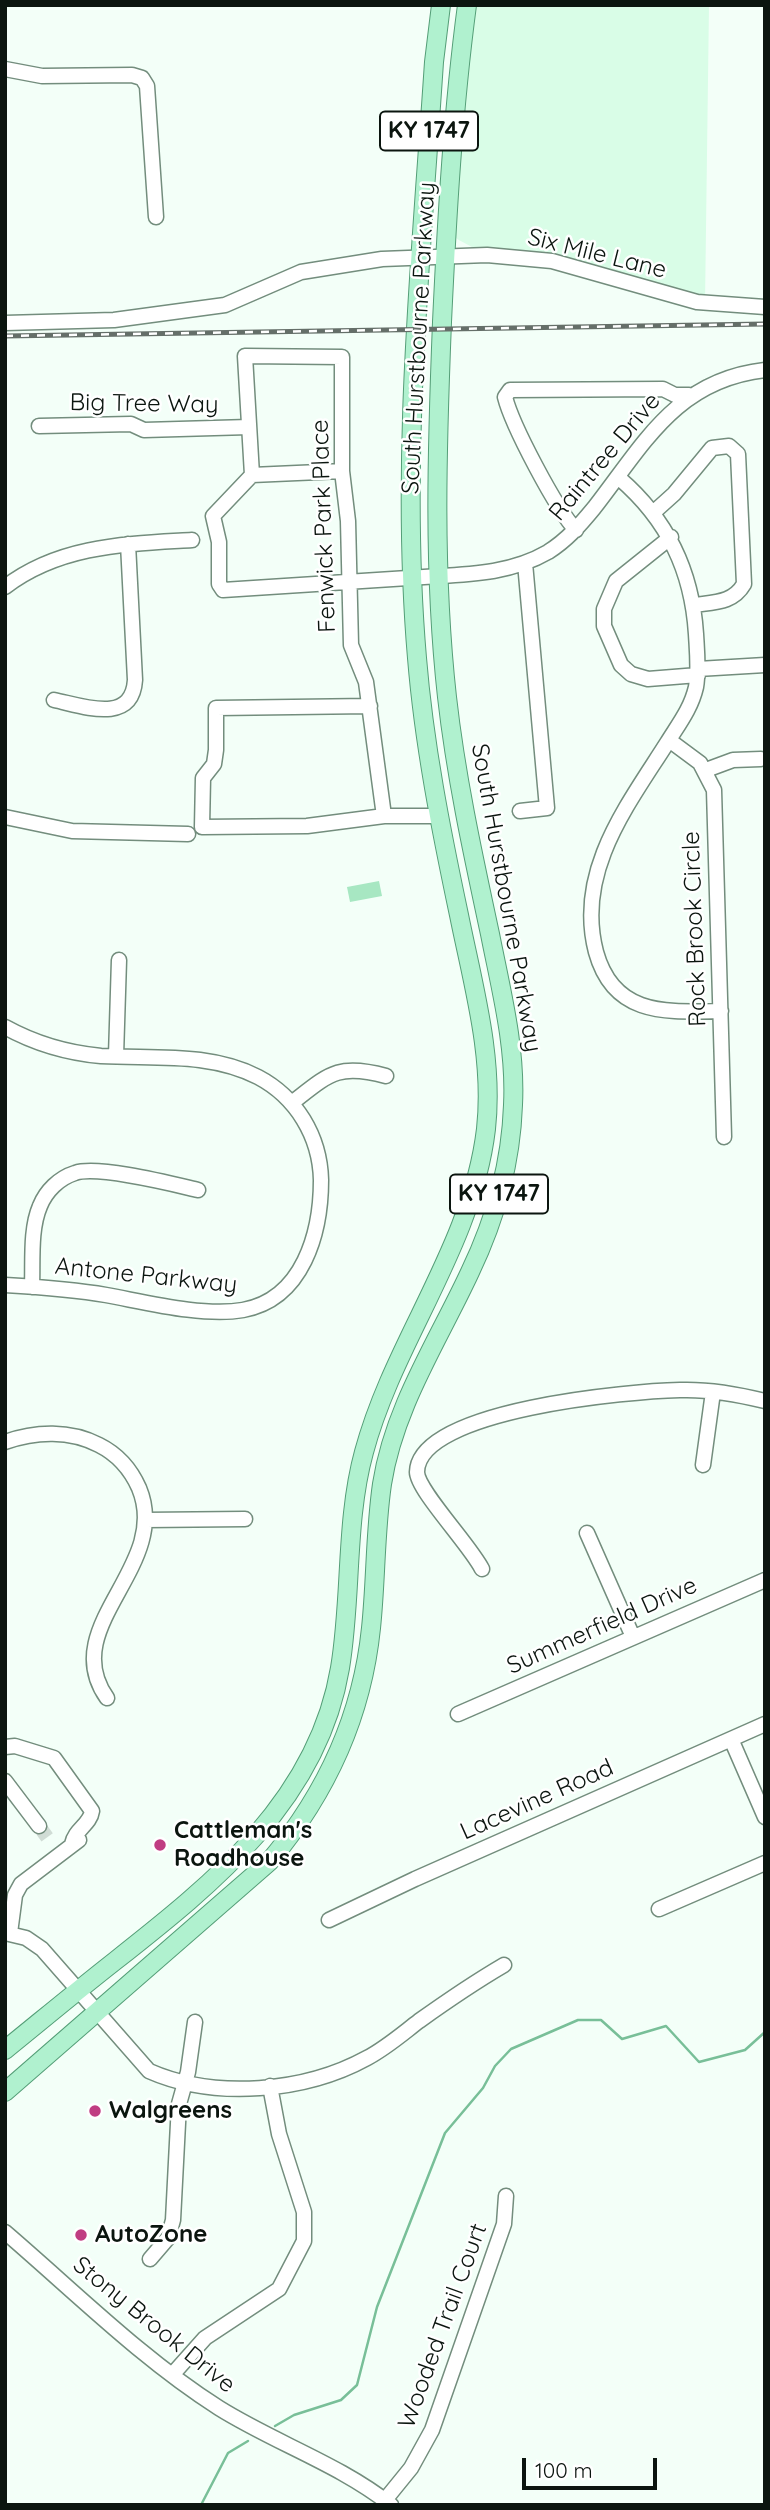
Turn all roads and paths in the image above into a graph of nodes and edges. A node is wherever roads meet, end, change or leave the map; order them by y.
1 (441, 5) edge
2 (467, 5) edge
3 (5, 69) edge
4 (156, 217) dead end
5 (445, 256) junction
6 (421, 258) junction
7 (765, 307) edge
8 (5, 323) edge
9 (765, 370) edge
10 (689, 395) junction
11 (39, 426) dead end
12 (248, 427) junction
13 (342, 471) junction
14 (252, 475) junction
15 (619, 478) junction
16 (654, 512) junction
17 (576, 530) junction
18 (671, 537) junction
19 (192, 540) dead end
20 (128, 544) junction
21 (525, 563) junction
22 (411, 577) junction
23 (437, 578) junction
24 (350, 581) junction
25 (6, 584) edge
26 (694, 606) junction
27 (765, 665) edge
28 (698, 672) junction
29 (54, 700) dead end
30 (370, 706) junction
31 (669, 740) junction
32 (761, 759) dead end
33 (706, 770) junction
34 (520, 811) dead end
35 (384, 816) junction
36 (438, 816) junction
37 (5, 817) edge
38 (188, 834) dead end
39 (119, 961) dead end
40 (721, 1011) junction
41 (5, 1027) edge
42 (116, 1056) junction
43 (386, 1076) dead end
44 (293, 1102) junction
45 (724, 1137) dead end
46 (198, 1190) dead end
47 (5, 1285) edge
48 (32, 1287) junction
49 (713, 1392) junction
50 (765, 1401) edge
51 (5, 1442) edge
52 (703, 1465) dead end
53 (245, 1519) dead end
54 (145, 1520) junction
55 (587, 1533) dead end
56 (482, 1569) dead end
57 (765, 1580) edge
58 (633, 1637) junction
59 (107, 1698) dead end
60 (458, 1714) dead end
61 (765, 1724) edge
62 (731, 1739) junction
63 (5, 1747) edge
64 (5, 1781) edge
65 (765, 1817) edge
66 (39, 1826) tunnel mouth
67 (49, 1840) tunnel mouth
68 (58, 1854) junction
69 (765, 1863) edge
70 (659, 1909) dead end
71 (329, 1920) dead end
72 (8, 1933) edge
73 (504, 1965) dead end
74 (78, 1991) junction
75 (98, 2013) junction
76 (195, 2022) dead end
77 (5, 2052) edge
78 (184, 2082) junction
79 (270, 2086) junction
80 (5, 2092) edge
81 (506, 2196) dead end
82 (5, 2232) edge
83 (150, 2259) dead end
84 (172, 2375) junction
85 (388, 2502) edge

1 - 6 main road, South Hurstbourne Parkway / KY 1747
2 - 5 main road, South Hurstbourne Parkway / KY 1747
3 - 4 street
5 - 6 street, Six Mile Lane
5 - 7 street, Six Mile Lane
5 - 23 main road, South Hurstbourne Parkway / KY 1747
6 - 8 street, Six Mile Lane
6 - 22 main road, South Hurstbourne Parkway / KY 1747
9 - 10 street, Raintree Drive
10 - 15 street, Raintree Drive
10 - 17 street
11 - 12 street, Big Tree Way
12 - 13 street, Fenwick Park Place
12 - 14 street
13 - 14 street
13 - 24 street, Fenwick Park Place
14 - 24 street, Raintree Drive
15 - 16 street
15 - 17 street, Raintree Drive
16 - 18 street
16 - 26 street
17 - 21 street, Raintree Drive
18 - 26 street
18 - 28 street
19 - 20 street
20 - 25 street
20 - 29 street
21 - 23 street, Raintree Drive
21 - 34 street
22 - 23 street, Raintree Drive
22 - 24 street, Raintree Drive
22 - 36 main road, South Hurstbourne Parkway / KY 1747
23 - 75 main road, South Hurstbourne Parkway / KY 1747
24 - 30 street, Fenwick Park Place
26 - 28 street
27 - 28 street
28 - 31 street
30 - 35 street, Fenwick Park Place
30 - 35 street
31 - 33 street
31 - 40 street
32 - 33 street
33 - 40 street, Rock Brook Circle
35 - 36 street
36 - 74 main road, South Hurstbourne Parkway / KY 1747
37 - 38 street
39 - 42 street
40 - 45 street, Rock Brook Circle
41 - 42 street
42 - 44 street
43 - 44 street
44 - 48 street, Antone Parkway
46 - 48 street
47 - 48 street, Antone Parkway
49 - 50 street
49 - 52 street
49 - 56 street
51 - 54 street
53 - 54 street
54 - 59 street
55 - 58 street
57 - 58 street, Summerfield Drive
58 - 60 street, Summerfield Drive
61 - 62 street, Lacevine Road
62 - 65 street
62 - 71 street, Lacevine Road
63 - 68 street
64 - 66 street
67 - 68 street
68 - 72 street
69 - 70 street
72 - 74 street
73 - 79 street
74 - 75 street
74 - 77 main road, South Hurstbourne Parkway / KY 1747
75 - 78 street
75 - 80 main road, South Hurstbourne Parkway / KY 1747
76 - 78 street
78 - 79 street
78 - 83 street
79 - 84 street
81 - 85 street, Wooded Trail Court
82 - 84 street, Stony Brook Drive
84 - 85 street, Stony Brook Drive

